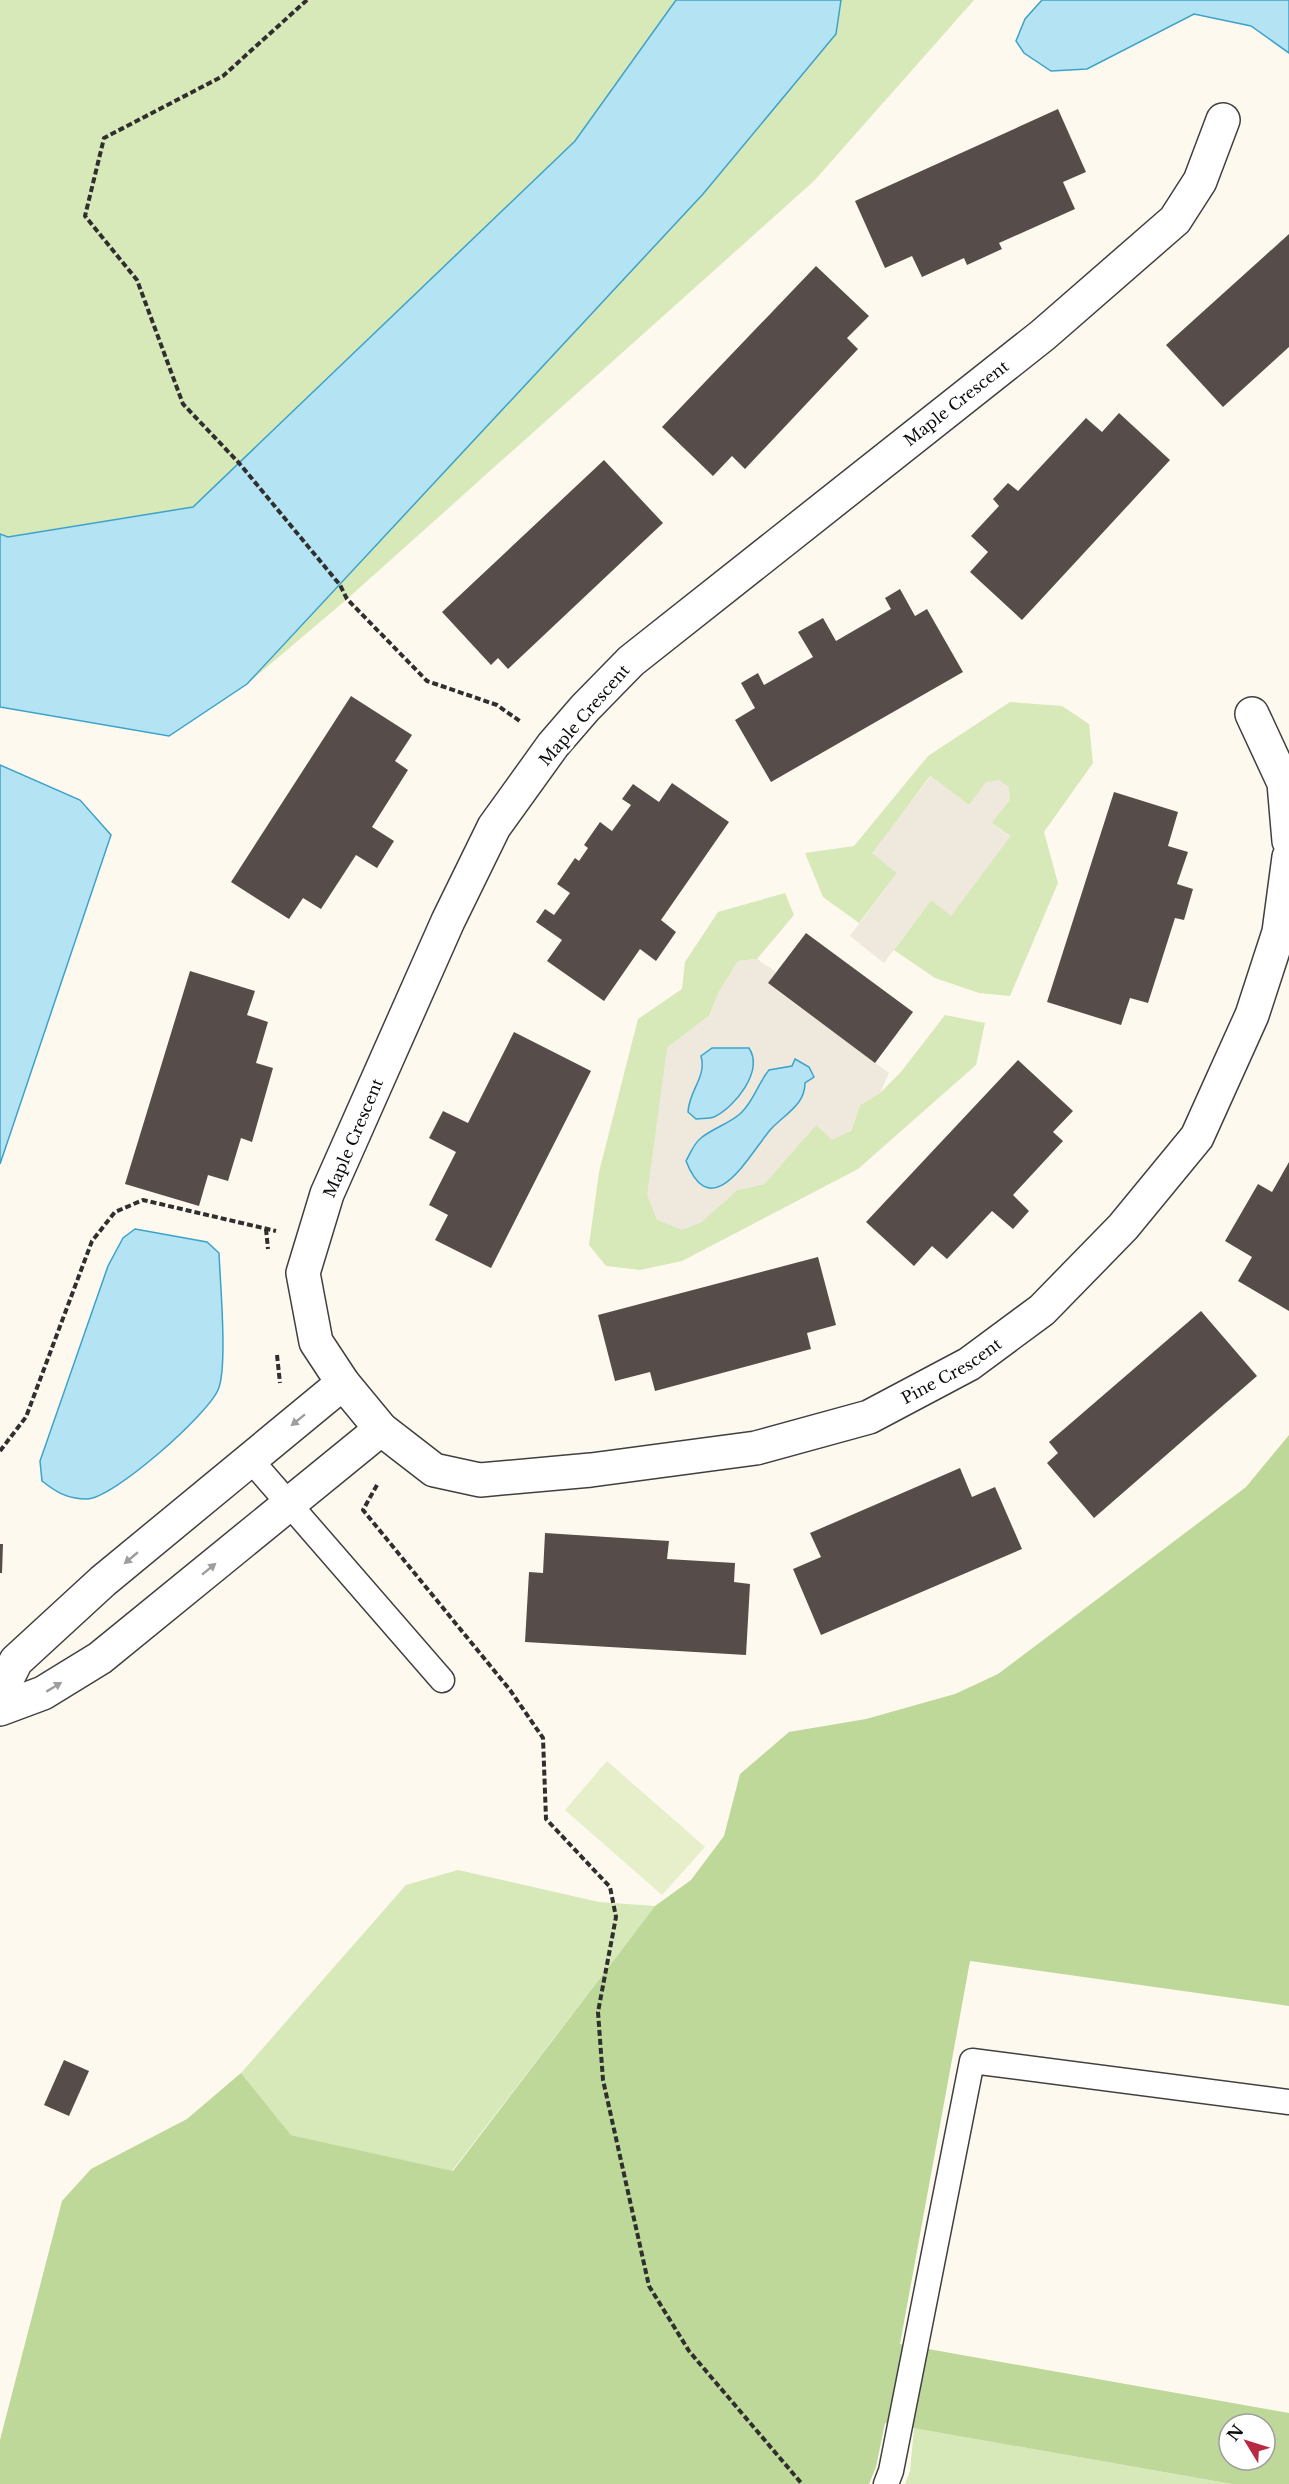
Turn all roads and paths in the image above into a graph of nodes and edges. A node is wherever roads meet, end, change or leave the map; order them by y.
1 (307, 0) edge
2 (1223, 120) dead end
3 (1252, 714) dead end
4 (553, 745) junction
5 (1289, 841) edge
6 (1289, 857) edge
7 (314, 1239) junction
8 (351, 1394) junction
9 (389, 1435) junction
10 (0, 1451) edge
11 (250, 1459) junction
12 (290, 1504) junction
13 (442, 1680) dead end
14 (0, 1693) edge
15 (0, 1709) edge
16 (1289, 2102) edge
17 (802, 2484) edge
18 (886, 2484) edge

1 - 4 path
2 - 4 street, Maple Crescent
3 - 5 street
4 - 7 street, Maple Crescent
6 - 9 street, Pine Crescent
7 - 8 street, Maple Crescent
7 - 10 path
8 - 9 street, Pine Crescent
8 -> 11 street
9 - 12 street
9 - 17 path
11 - 12 lane
11 -> 14 street
12 - 13 lane
15 -> 12 street
16 - 18 lane

